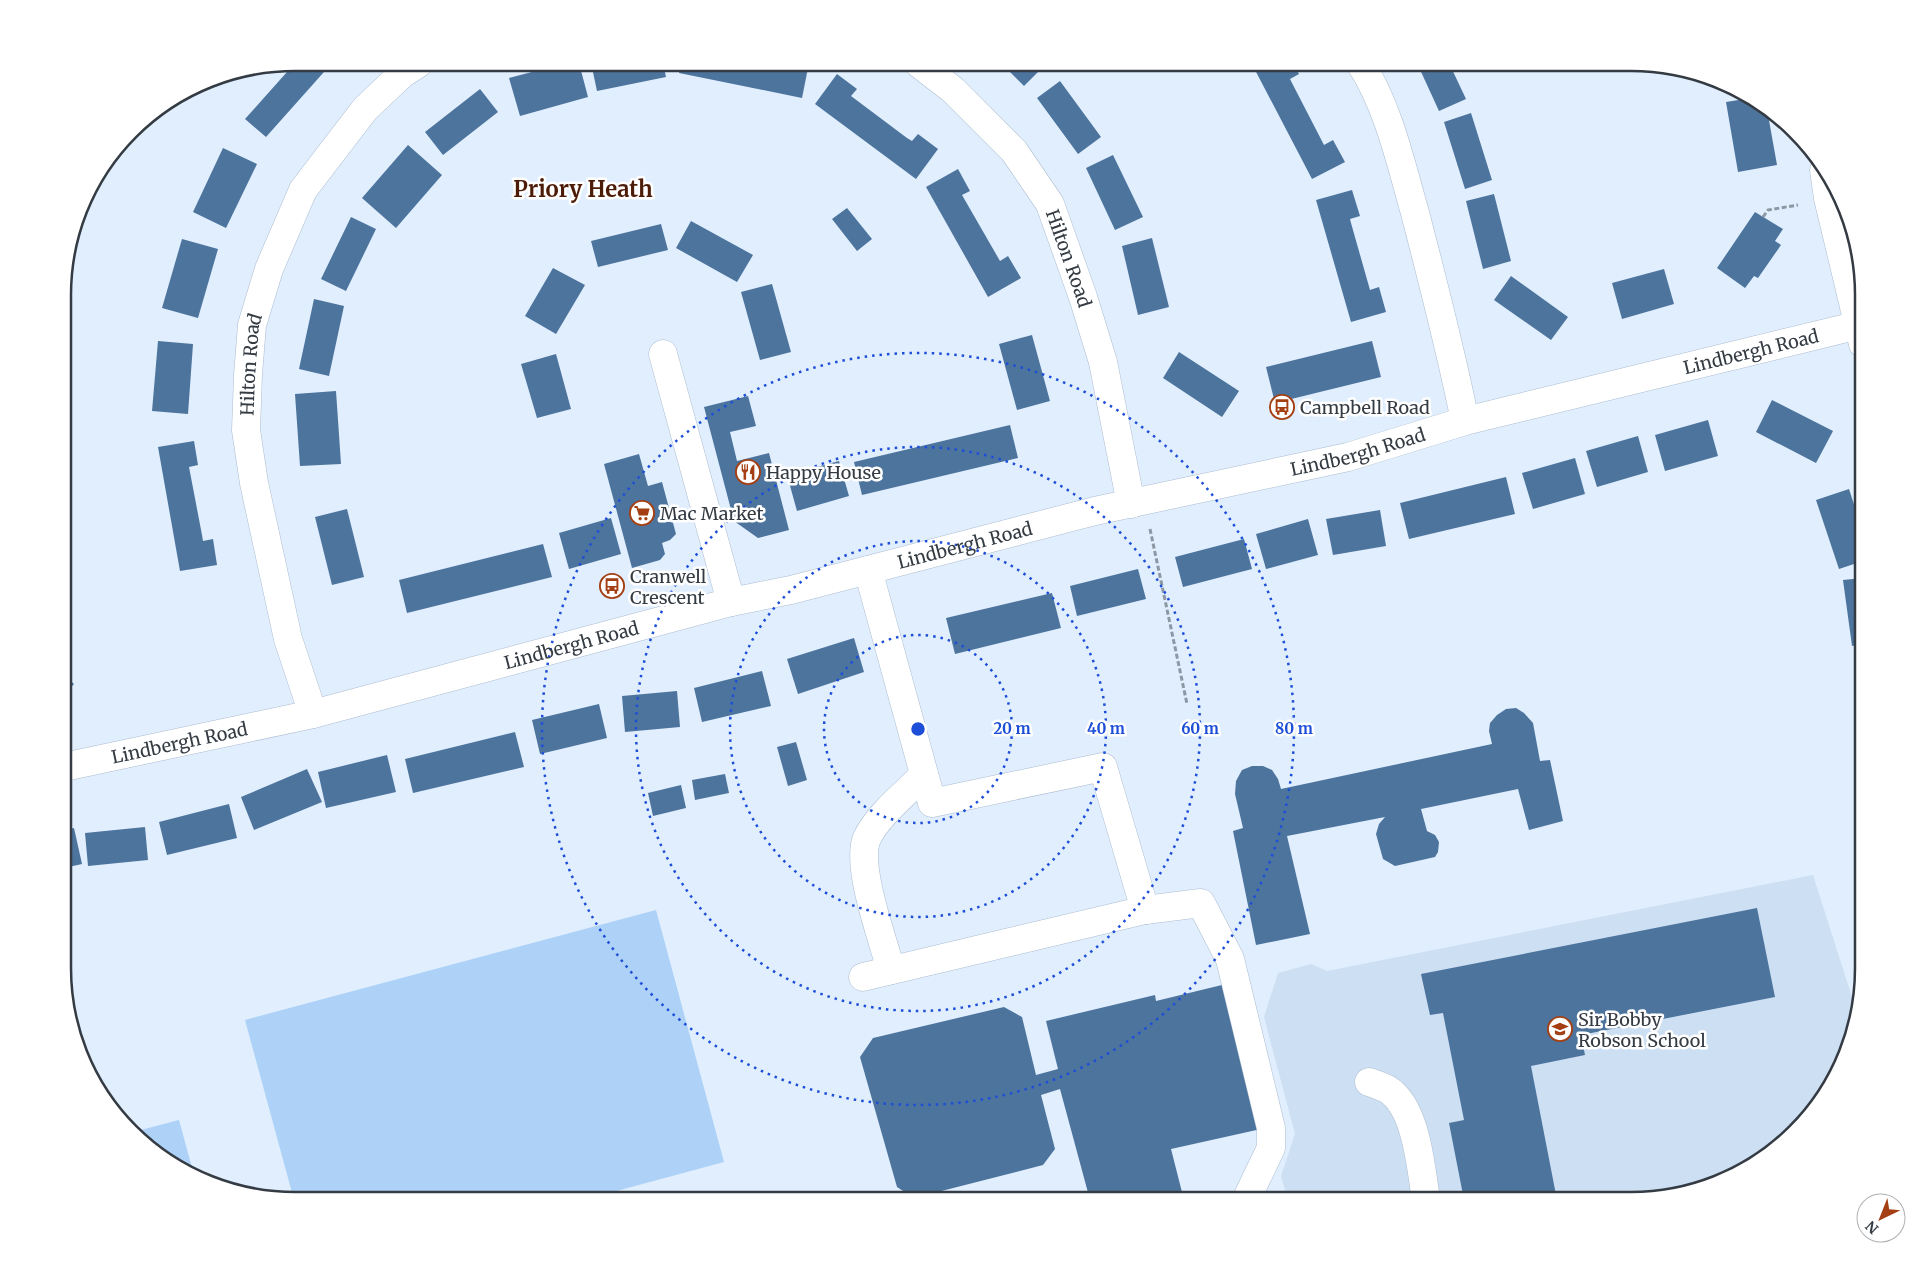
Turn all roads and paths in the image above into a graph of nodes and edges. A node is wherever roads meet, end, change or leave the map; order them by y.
1 (406, 71) edge
2 (930, 71) edge
3 (1366, 71) edge
4 (1826, 185) edge
5 (1828, 198) junction
6 (1763, 216) dead end
7 (1855, 307) edge
8 (1855, 332) edge
9 (663, 354) dead end
10 (1465, 421) junction
11 (1138, 503) junction
12 (868, 570) junction
13 (731, 602) junction
14 (1187, 704) dead end
15 (313, 714) junction
16 (71, 766) edge
17 (924, 775) junction
18 (1145, 910) junction
19 (891, 970) junction
20 (863, 976) dead end
21 (1369, 1082) dead end
22 (1250, 1192) edge
23 (1425, 1192) edge

1 - 15 street, Hilton Road
2 - 11 street, Hilton Road
3 - 10 street
4 - 5 street
5 - 6 path
5 - 7 street
8 - 10 street, Lindbergh Road
9 - 13 street
10 - 11 street, Lindbergh Road
11 - 12 street, Lindbergh Road
11 - 14 path
12 - 13 street, Lindbergh Road
12 - 17 street
13 - 15 street, Lindbergh Road
15 - 16 street, Lindbergh Road
17 - 18 street
17 - 19 street
18 - 19 street
18 - 22 street
19 - 20 street
21 - 23 street

